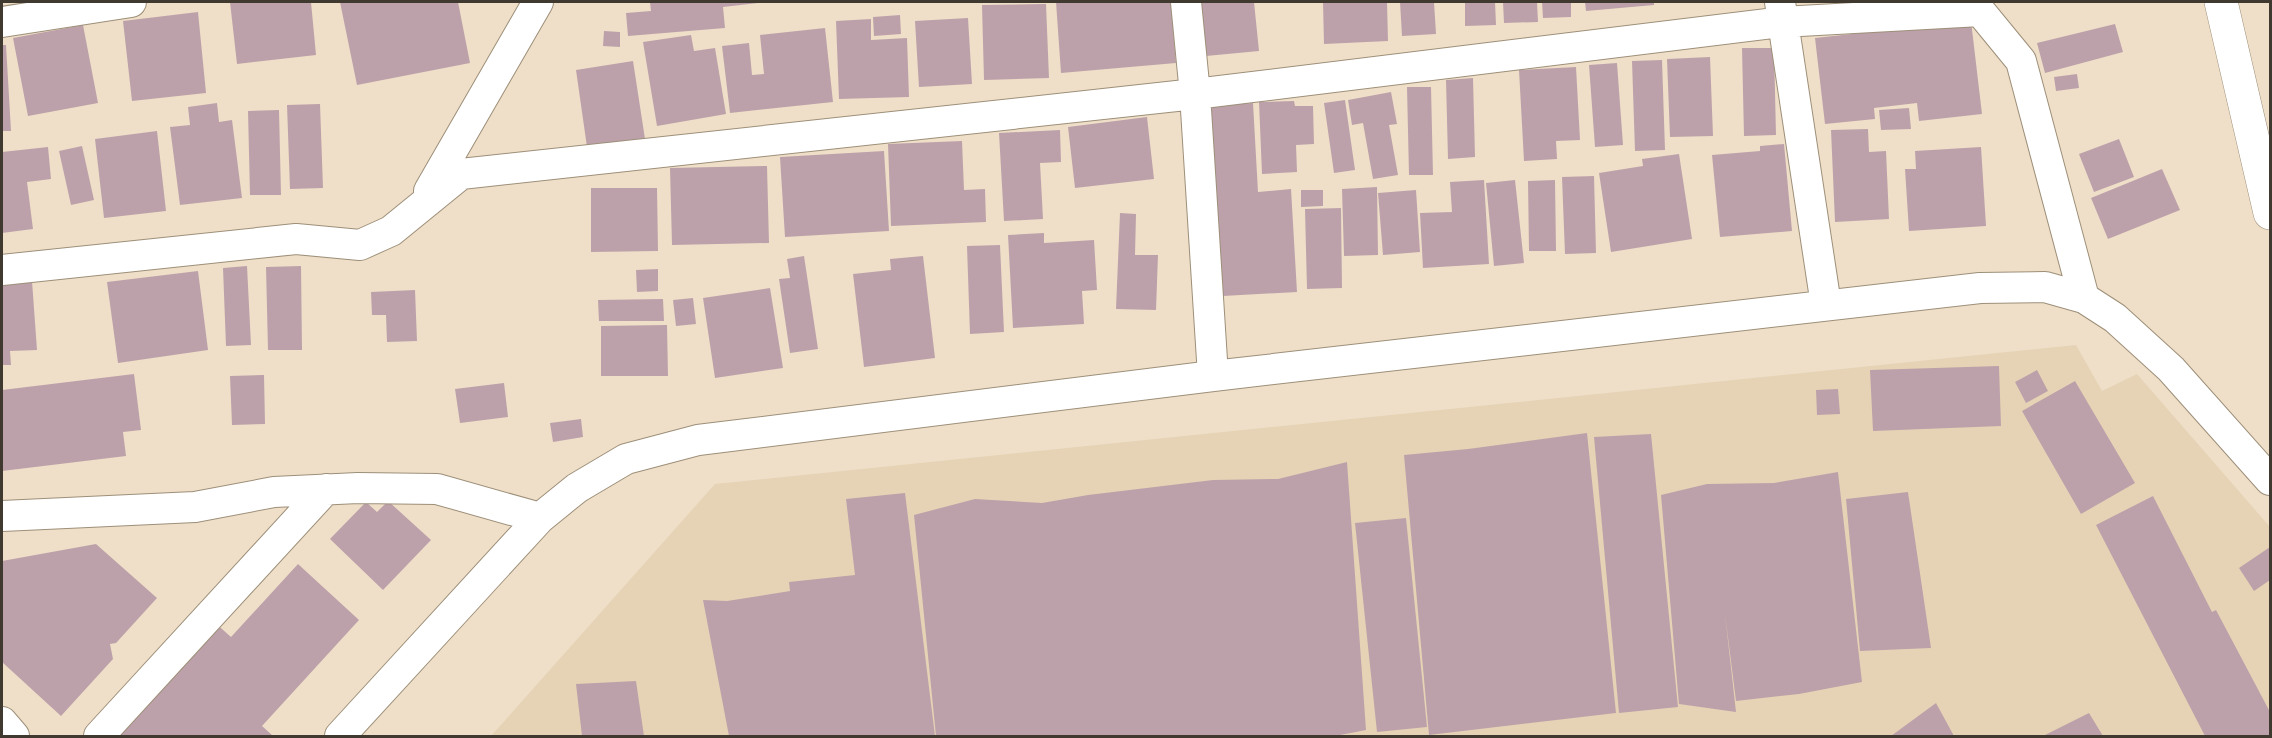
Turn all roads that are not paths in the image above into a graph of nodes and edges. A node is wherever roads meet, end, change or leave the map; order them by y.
1 (131, 2) edge
2 (538, 2) edge
3 (1186, 2) edge
4 (2221, 2) edge
5 (1781, 12) edge
6 (2, 22) edge
7 (1195, 94) junction
8 (420, 207) junction
9 (2271, 213) edge
10 (2, 270) edge
11 (2084, 298) junction
12 (1826, 305) junction
13 (1213, 376) junction
14 (2271, 480) edge
15 (326, 489) junction
16 (2, 516) edge
17 (540, 518) junction
18 (2, 722) edge
19 (14, 736) edge
20 (99, 736) edge
21 (340, 736) edge

1 - 6 street
2 - 8 street
3 - 7 street
4 - 9 highway
5 - 7 street
5 - 11 street
5 - 12 street
7 - 8 street
7 - 13 street
8 - 10 street
11 - 12 street
11 - 14 street
12 - 13 street
13 - 17 street
15 - 16 street
15 - 17 street
15 - 20 street
17 - 21 street
18 - 19 street

